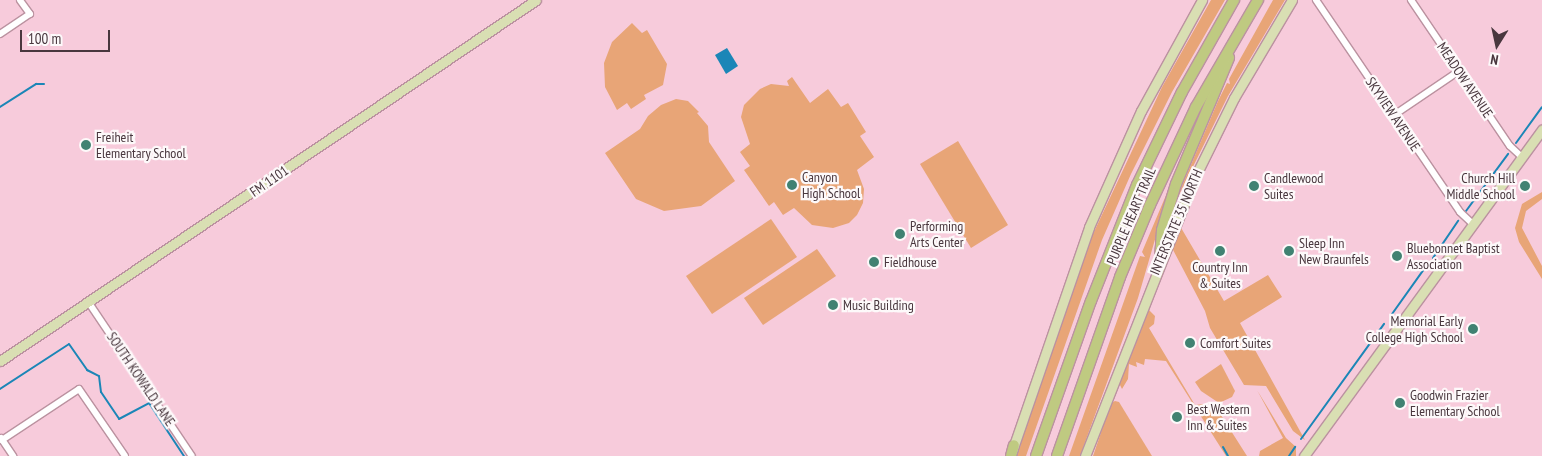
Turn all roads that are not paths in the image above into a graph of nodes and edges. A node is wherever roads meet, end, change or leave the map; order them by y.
1 (20, 0) edge
2 (536, 0) edge
3 (1202, 0) edge
4 (1234, 0) edge
5 (1258, 0) edge
6 (1292, 0) edge
7 (1316, 0) edge
8 (1412, 0) edge
9 (1241, 27) junction
10 (0, 34) edge
11 (1459, 72) junction
12 (1394, 115) junction
13 (1542, 130) edge
14 (1522, 157) junction
15 (1474, 225) junction
16 (1160, 259) junction
17 (89, 303) junction
18 (0, 361) edge
19 (1, 439) edge
20 (1014, 445) joint
21 (13, 456) edge
22 (125, 456) edge
23 (192, 456) edge
24 (1010, 456) edge
25 (1036, 456) edge
26 (1057, 456) edge
27 (1085, 456) edge
28 (1304, 456) edge

1 - 10 street
2 - 17 main road, FM 1101 / FM 1101
3 - 20 main road
4 - 25 highway, PURPLE HEART TRAIL
5 - 9 highway, PURPLE HEART TRAIL
6 - 16 main road, INTERSTATE 35 NORTH
7 - 12 street, SKYVIEW AVENUE
8 - 11 street, MEADOW AVENUE
9 - 16 highway
9 - 26 highway, PURPLE HEART TRAIL
11 - 12 street
11 - 14 street, MEADOW AVENUE
12 - 15 street, SKYVIEW AVENUE
13 - 14 main road
14 - 15 main road
15 - 28 main road
16 - 27 main road, INTERSTATE 35 NORTH
17 - 18 main road, FM 1101 / FM 1101
17 - 23 street, SOUTH KOWALD LANE
19 - 21 street
19 - 22 street
20 - 24 highway

